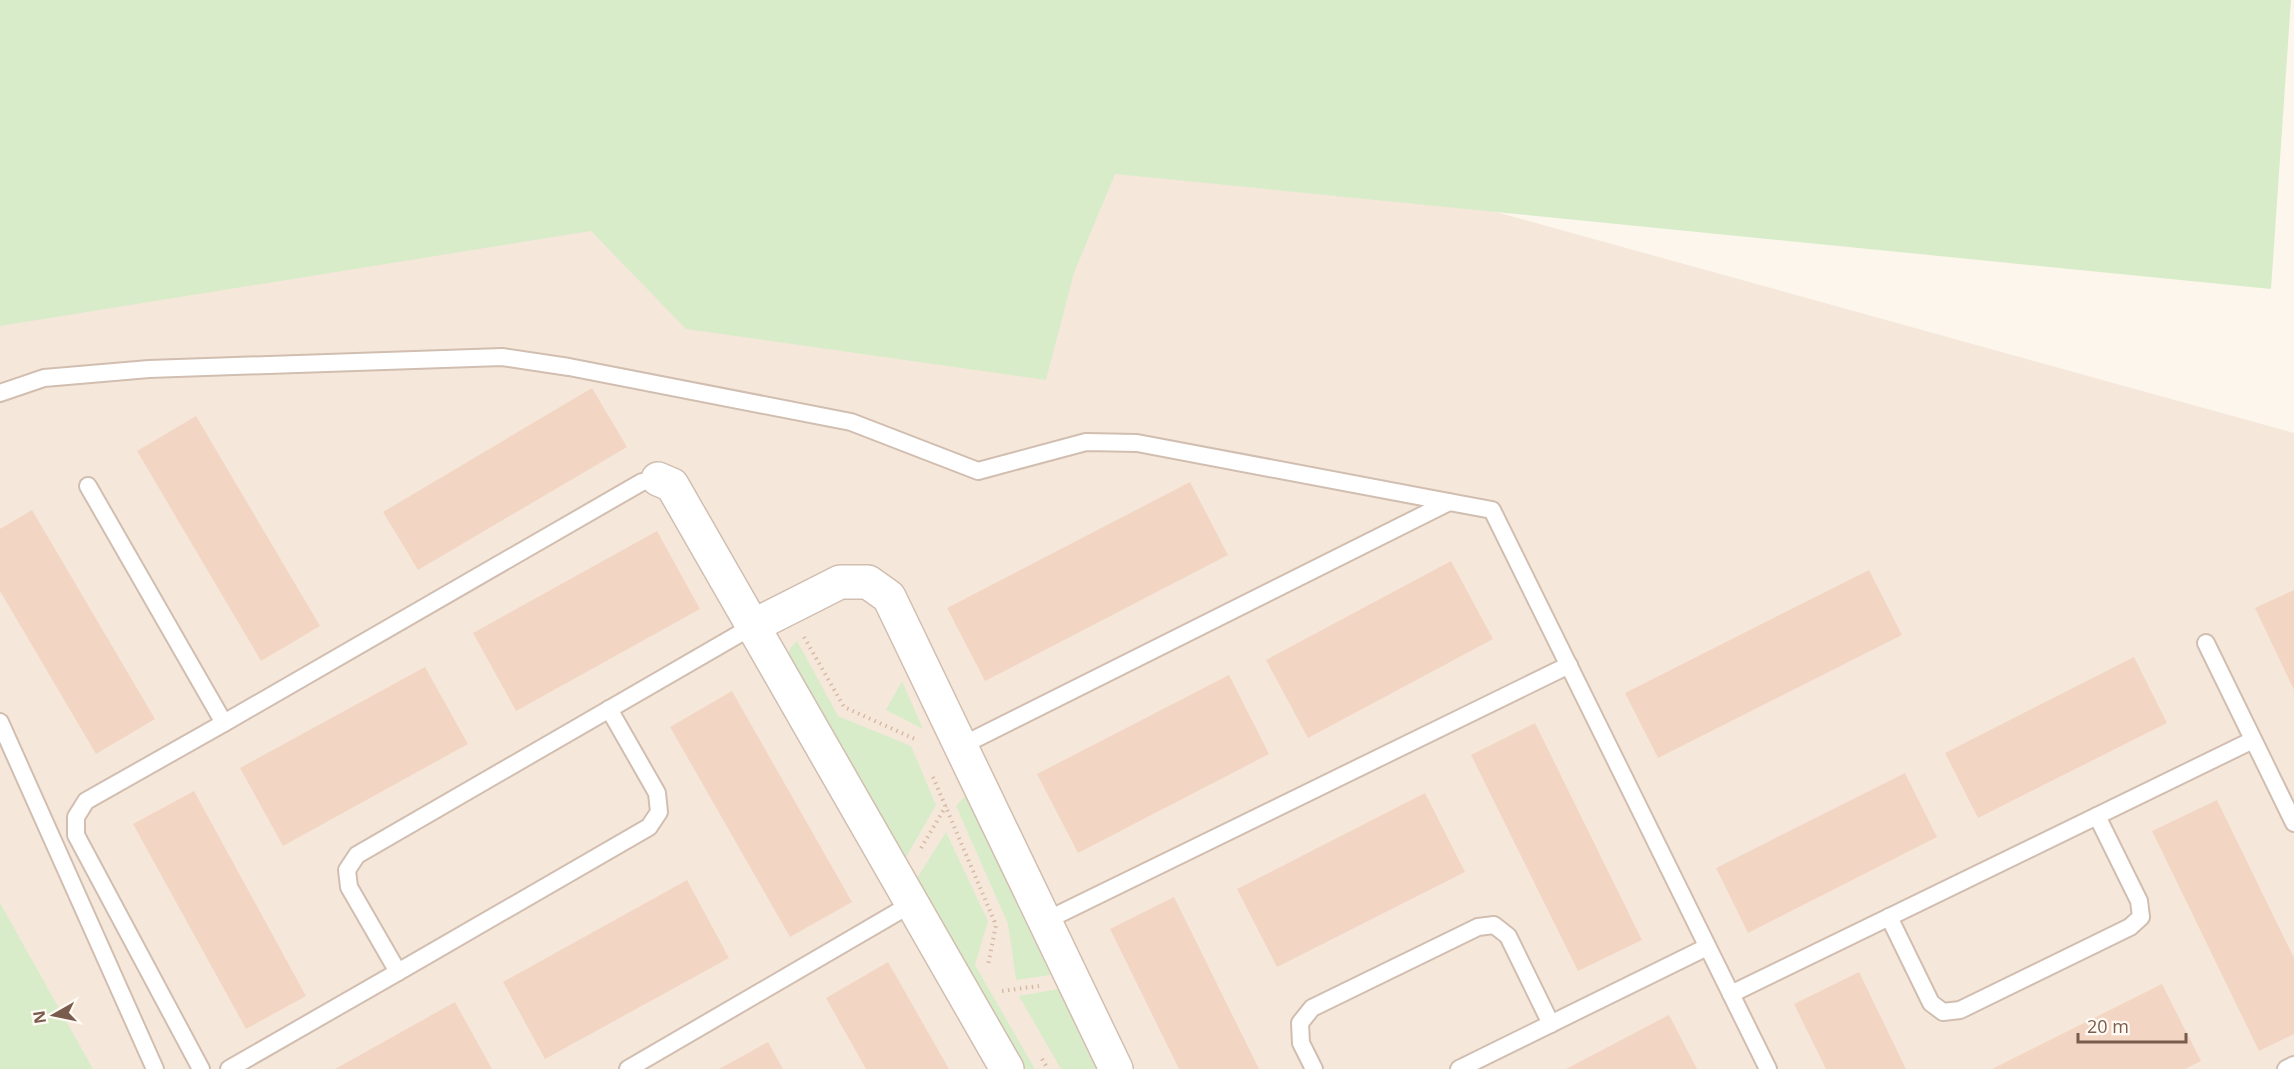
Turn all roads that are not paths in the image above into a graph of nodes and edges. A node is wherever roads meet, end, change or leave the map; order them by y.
1 (0, 393) edge
2 (658, 479) joint
3 (88, 486) dead end
4 (1449, 502) junction
5 (753, 626) junction
6 (2206, 643) dead end
7 (1569, 665) junction
8 (609, 709) junction
9 (0, 722) edge
10 (224, 723) junction
11 (2253, 740) junction
12 (966, 756) junction
13 (2097, 816) junction
14 (2294, 823) edge
15 (907, 893) junction
16 (1889, 917) junction
17 (1045, 921) junction
18 (1707, 947) junction
19 (398, 972) junction
20 (1731, 994) junction
21 (1551, 1024) junction
22 (2294, 1065) edge
23 (155, 1069) edge
24 (201, 1069) edge
25 (229, 1069) edge
26 (628, 1069) edge
27 (1007, 1069) edge
28 (1116, 1069) edge
29 (1314, 1069) edge
30 (1458, 1069) edge
31 (1768, 1069) edge
32 (2286, 1069) edge

1 - 4 lane
2 - 5 street
2 - 10 lane
3 - 10 lane
4 - 7 lane
4 - 12 lane
5 - 8 lane
5 - 12 street
5 - 15 street
6 - 11 lane
7 - 17 lane
7 - 18 lane
8 - 19 lane
8 - 19 lane
9 - 23 lane
10 - 24 lane
11 - 13 lane
11 - 14 lane
12 - 17 street
13 - 16 lane
13 - 16 lane
15 - 26 lane
15 - 27 street
16 - 20 lane
17 - 28 street
18 - 20 lane
18 - 21 lane
19 - 25 lane
20 - 31 lane
21 - 29 lane
21 - 30 lane
22 - 32 lane

